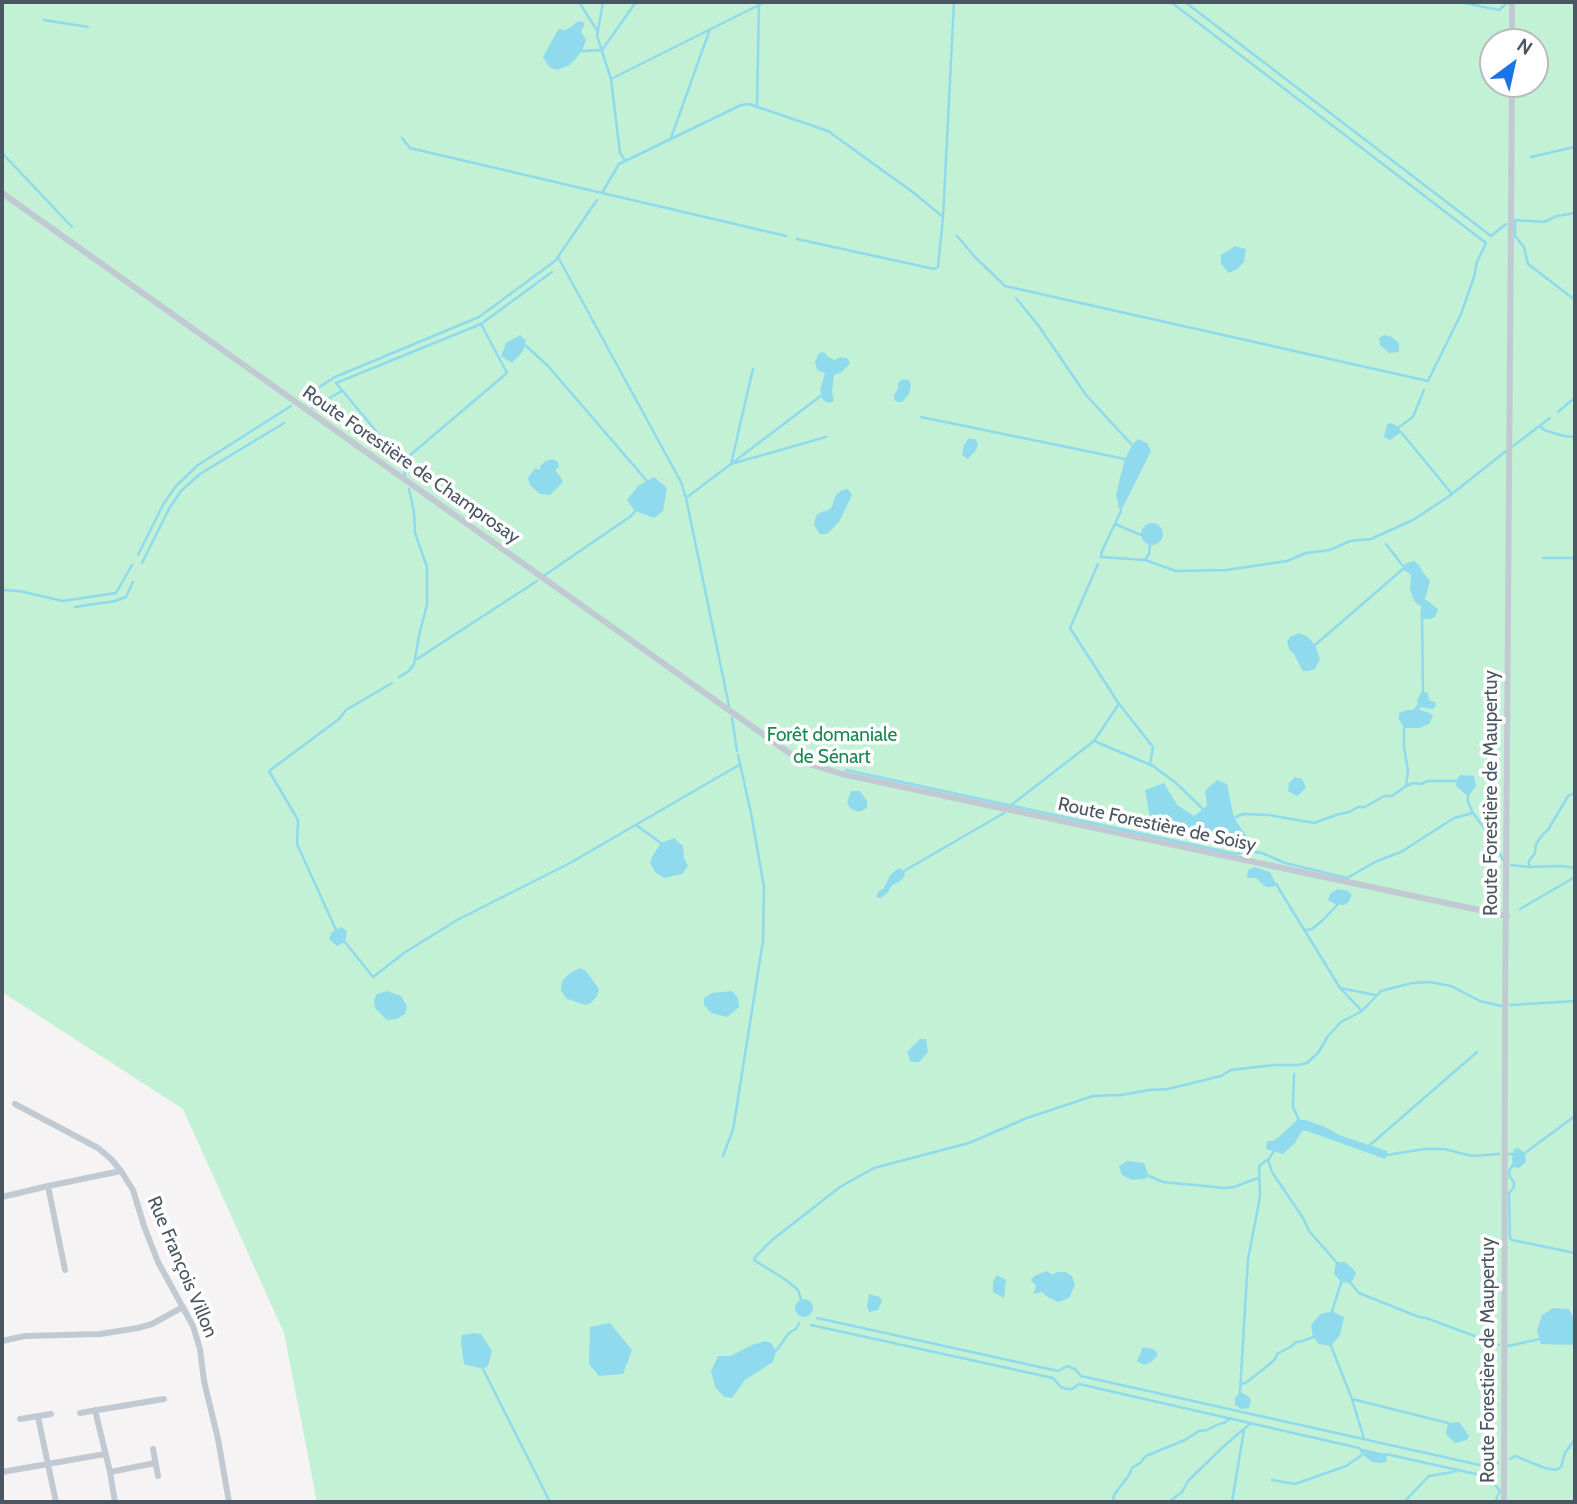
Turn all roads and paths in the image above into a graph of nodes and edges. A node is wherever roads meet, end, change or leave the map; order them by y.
1 (1512, 2) edge
2 (1512, 28) edge
3 (1511, 98) edge
4 (2, 193) edge
5 (802, 762) joint
6 (1507, 916) junction
7 (15, 1104) dead end
8 (121, 1171) junction
9 (48, 1186) junction
10 (2, 1198) edge
11 (65, 1270) dead end
12 (183, 1307) junction
13 (2, 1340) edge
14 (164, 1399) dead end
15 (95, 1410) junction
16 (80, 1413) dead end
17 (51, 1414) dead end
18 (38, 1418) junction
19 (20, 1419) dead end
20 (153, 1449) dead end
21 (105, 1454) junction
22 (155, 1463) junction
23 (48, 1464) junction
24 (2, 1472) edge
25 (110, 1472) junction
26 (158, 1476) dead end
27 (56, 1502) edge
28 (116, 1502) edge
29 (229, 1502) edge
30 (1504, 1502) edge

1 - 2 street
3 - 6 street, Route Forestière de Maupertuy
4 - 5 street, Route Forestière de Champrosay
5 - 6 street, Route Forestière de Soisy
6 - 30 street, Route Forestière de Maupertuy
7 - 8 street, Rue François Villon
8 - 9 street
8 - 12 street, Rue François Villon
9 - 10 street
9 - 11 street
12 - 13 street
12 - 29 street, Rue François Villon
14 - 15 street
15 - 16 street
15 - 21 street
17 - 18 street
18 - 19 street
18 - 23 street
20 - 22 street
21 - 23 street
21 - 25 street
22 - 25 street
22 - 26 street
23 - 24 street
23 - 27 street
25 - 28 street

